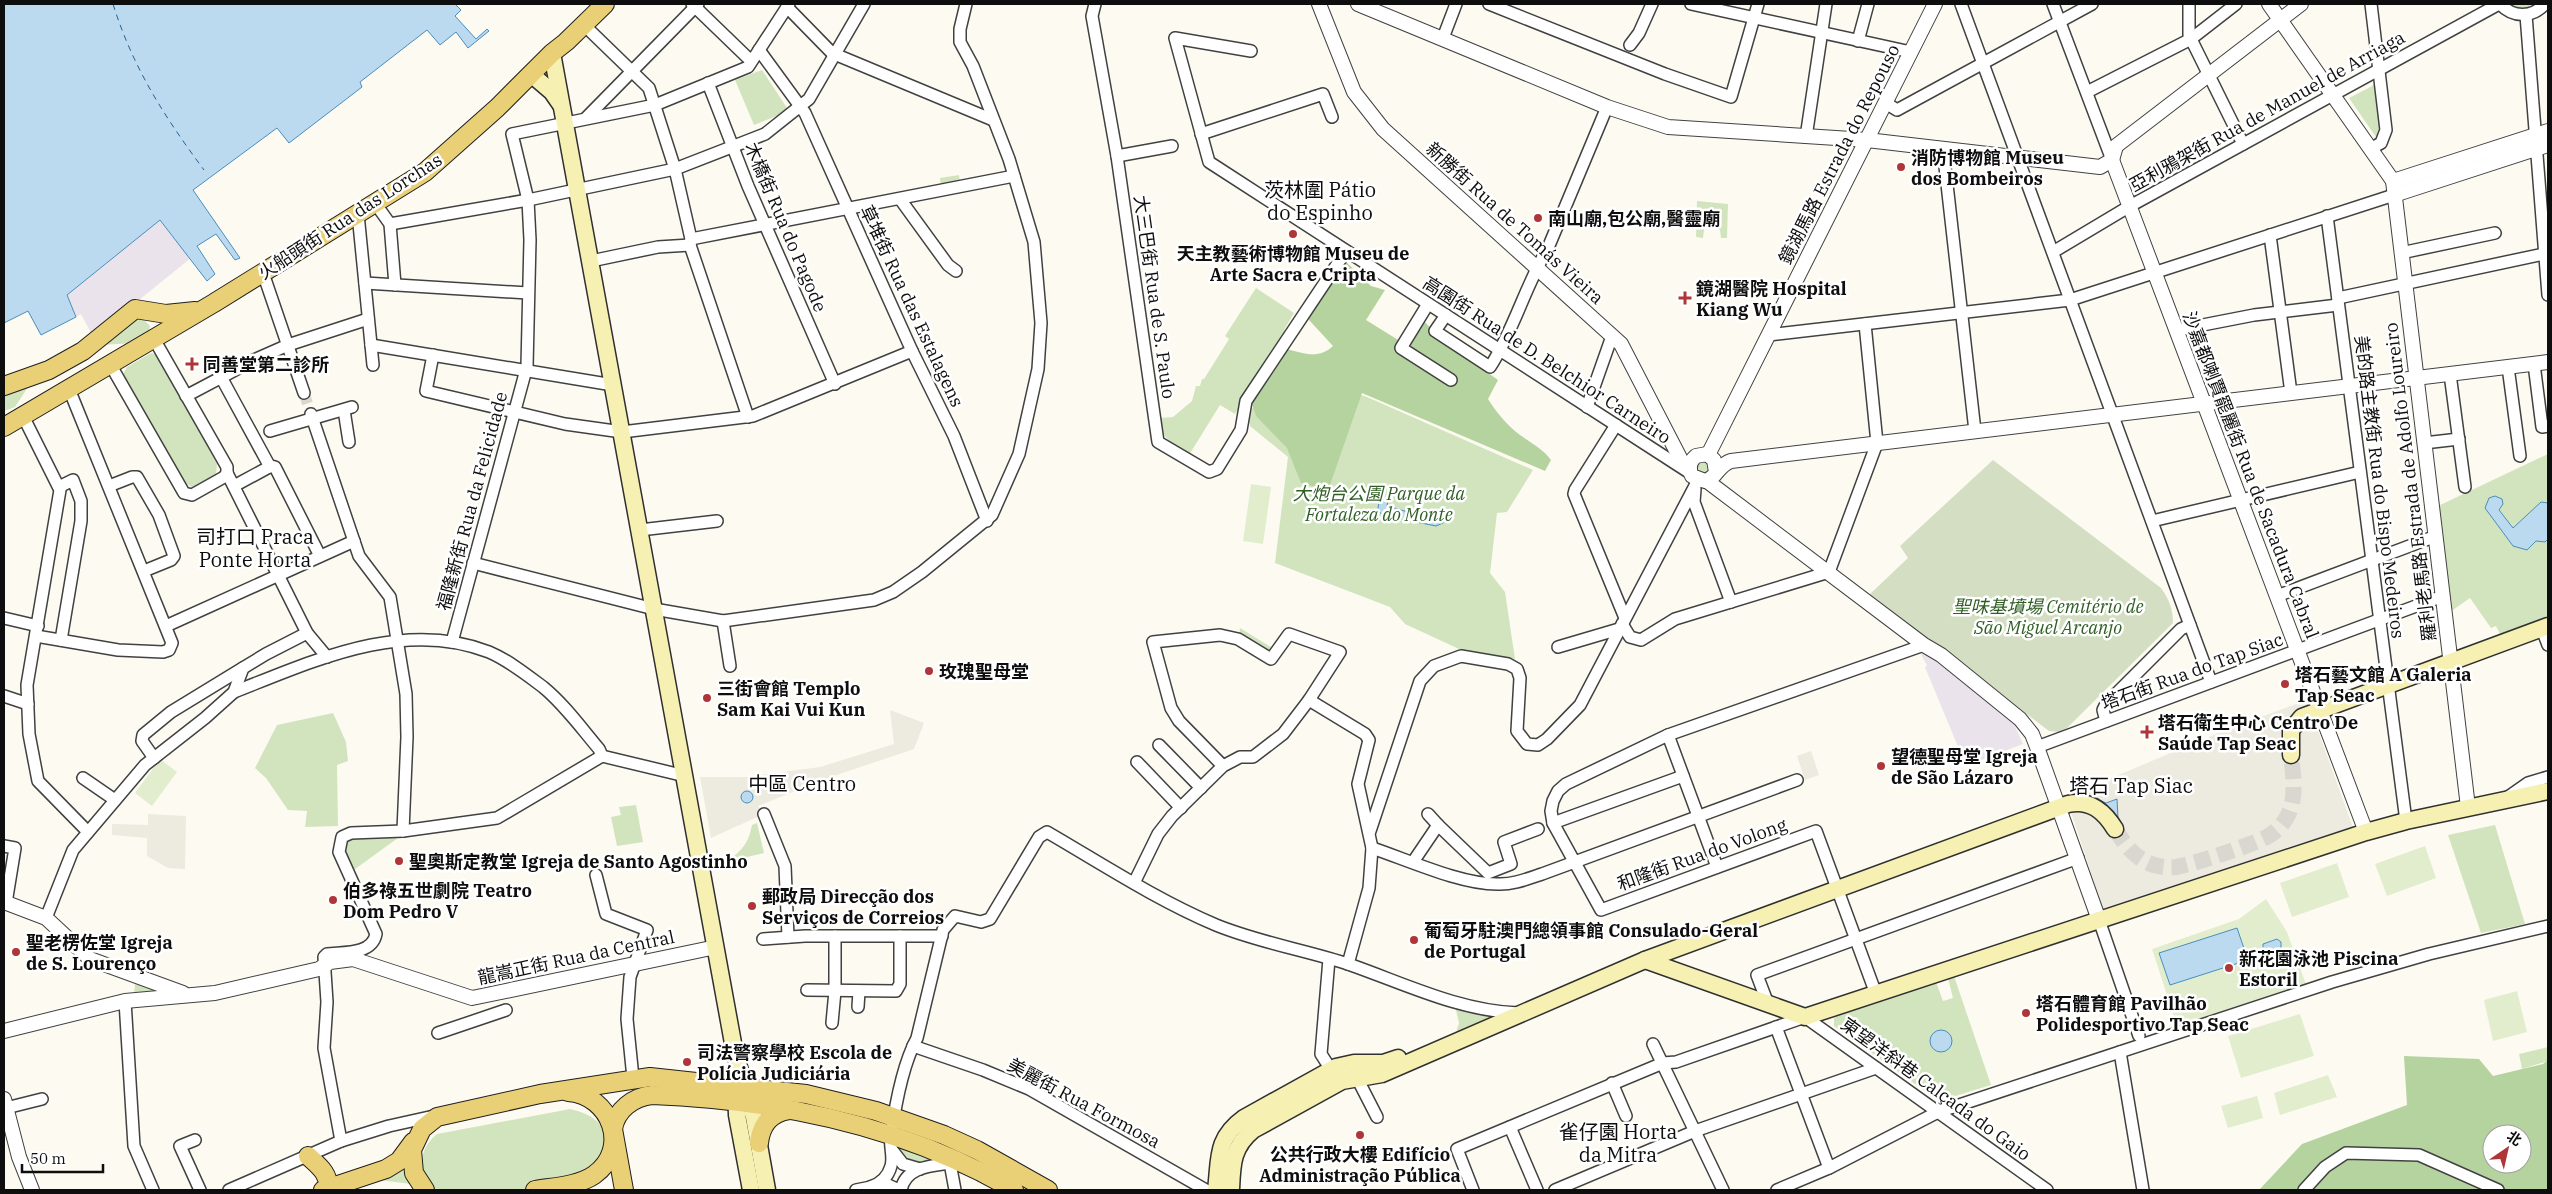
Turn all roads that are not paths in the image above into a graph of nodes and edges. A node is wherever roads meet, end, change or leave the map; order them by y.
1 (597, 4) edge
2 (605, 4) edge
3 (864, 4) edge
4 (965, 4) edge
5 (1096, 4) edge
6 (1358, 4) edge
7 (1456, 4) edge
8 (1489, 4) edge
9 (1652, 4) edge
10 (1691, 4) edge
11 (1758, 4) edge
12 (1826, 4) edge
13 (1868, 4) edge
14 (1935, 4) edge
15 (1961, 4) edge
16 (2053, 4) edge
17 (2092, 4) edge
18 (2189, 4) edge
19 (2236, 4) edge
20 (2269, 4) edge
21 (2301, 4) edge
22 (2371, 4) edge
23 (2500, 4) edge
24 (2545, 4) edge
25 (695, 5) edge
26 (788, 5) edge
27 (1323, 7) edge
28 (2526, 15) junction
29 (1754, 18) junction
30 (2280, 20) junction
31 (2060, 21) junction
32 (584, 25) junction
33 (1822, 33) junction
34 (1443, 38) junction
35 (2191, 39) junction
36 (1858, 40) junction
37 (1630, 45) dead end
38 (759, 50) junction
39 (1250, 51) dead end
40 (1911, 52) junction
41 (552, 53) junction
42 (835, 54) junction
43 (752, 61) junction
44 (1983, 63) junction
45 (2378, 70) junction
46 (632, 71) junction
47 (531, 74) junction
48 (2209, 74) junction
49 (708, 83) junction
50 (2087, 92) junction
51 (2332, 95) junction
52 (1888, 99) junction
53 (655, 105) junction
54 (801, 107) junction
55 (1607, 107) junction
56 (564, 116) junction
57 (1332, 117) dead end
58 (586, 118) junction
59 (993, 120) junction
60 (1201, 134) junction
61 (1806, 137) junction
62 (1867, 140) junction
63 (2542, 140) edge
64 (2243, 144) junction
65 (1172, 146) dead end
66 (733, 147) junction
67 (1943, 149) junction
68 (2370, 149) junction
69 (1117, 156) junction
70 (2018, 157) junction
71 (2112, 160) junction
72 (675, 169) junction
73 (1014, 176) junction
74 (2393, 188) junction
75 (578, 189) junction
76 (900, 199) junction
77 (528, 200) junction
78 (376, 203) junction
79 (2130, 206) junction
80 (847, 207) junction
81 (358, 214) junction
82 (2327, 216) junction
83 (390, 224) junction
84 (764, 224) junction
85 (2495, 233) dead end
86 (2270, 235) junction
87 (691, 242) junction
88 (1346, 251) junction
89 (2053, 252) junction
90 (2401, 253) junction
91 (2547, 254) edge
92 (591, 261) junction
93 (1536, 267) junction
94 (956, 271) dead end
95 (263, 273) junction
96 (2155, 273) junction
97 (365, 283) junction
98 (2405, 284) junction
99 (395, 285) junction
100 (528, 293) junction
101 (2548, 296) edge
102 (2070, 300) junction
103 (2338, 301) junction
104 (214, 303) junction
105 (1428, 304) junction
106 (146, 312) junction
107 (1962, 312) junction
108 (2280, 312) junction
109 (1446, 315) junction
110 (368, 319) junction
111 (1865, 324) junction
112 (2177, 330) junction
113 (1768, 335) junction
114 (1612, 336) junction
115 (154, 339) junction
116 (288, 345) junction
117 (371, 345) junction
118 (912, 351) junction
119 (1501, 351) junction
120 (433, 355) junction
121 (2548, 362) edge
122 (110, 364) junction
123 (2534, 364) junction
124 (373, 365) dead end
125 (2508, 367) junction
126 (526, 370) junction
127 (2450, 374) junction
128 (221, 377) junction
129 (2416, 378) junction
130 (1450, 380) dead end
131 (613, 384) junction
132 (835, 384) junction
133 (4, 386) edge
134 (2349, 386) junction
135 (69, 389) junction
136 (304, 393) tunnel mouth
137 (2291, 393) junction
138 (186, 396) junction
139 (2204, 404) junction
140 (1587, 407) junction
141 (514, 412) junction
142 (2112, 415) junction
143 (312, 417) junction
144 (748, 417) junction
145 (11, 422) edge
146 (1616, 425) junction
147 (2548, 426) edge
148 (270, 431) dead end
149 (622, 432) junction
150 (1719, 432) junction
151 (1975, 432) junction
152 (2459, 439) junction
153 (349, 442) dead end
154 (1877, 443) junction
155 (2424, 443) junction
156 (1708, 455) junction
157 (2520, 456) dead end
158 (1738, 460) junction
159 (270, 467) junction
160 (2360, 472) junction
161 (227, 473) junction
162 (1700, 476) junction
163 (109, 486) junction
164 (234, 486) junction
165 (59, 487) junction
166 (2465, 487) dead end
167 (2241, 500) junction
168 (987, 521) junction
169 (2152, 521) junction
170 (717, 522) dead end
171 (640, 530) junction
172 (2436, 536) junction
173 (354, 541) junction
174 (320, 556) junction
175 (2372, 559) junction
176 (473, 563) junction
177 (144, 572) junction
178 (1827, 572) junction
179 (278, 575) junction
180 (2277, 596) junction
181 (2443, 596) junction
182 (1731, 602) junction
183 (654, 609) junction
184 (4, 618) edge
185 (2379, 619) junction
186 (724, 621) junction
187 (1622, 624) junction
188 (2190, 625) junction
189 (166, 626) junction
190 (2545, 627) edge
191 (37, 631) junction
192 (306, 633) junction
193 (61, 640) junction
194 (396, 640) junction
195 (452, 642) junction
196 (2548, 644) edge
197 (1924, 645) junction
198 (1558, 647) dead end
199 (2297, 650) junction
200 (327, 657) junction
201 (2451, 662) junction
202 (730, 666) dead end
203 (243, 668) junction
204 (2211, 682) junction
205 (2388, 685) junction
206 (234, 692) junction
207 (4, 696) edge
208 (1309, 700) junction
209 (28, 704) junction
210 (2320, 711) junction
211 (2106, 721) junction
212 (1668, 736) junction
213 (1159, 745) dead end
214 (2037, 747) junction
215 (2291, 755) tunnel mouth
216 (602, 756) junction
217 (154, 758) junction
218 (1137, 762) dead end
219 (1223, 766) junction
220 (685, 776) junction
221 (1683, 776) junction
222 (2548, 777) edge
223 (83, 778) dead end
224 (1797, 780) dead end
225 (1201, 788) junction
226 (2548, 791) edge
227 (116, 800) junction
228 (2503, 800) junction
229 (2094, 806) junction
230 (2060, 807) junction
231 (2468, 807) junction
232 (1181, 808) junction
233 (764, 814) dead end
234 (1428, 814) dead end
235 (1698, 816) junction
236 (2406, 821) junction
237 (1552, 823) junction
238 (1438, 825) junction
239 (1538, 829) dead end
240 (2068, 829) junction
241 (2116, 829) tunnel mouth
242 (1370, 831) junction
243 (88, 832) junction
244 (403, 832) junction
245 (2366, 832) junction
246 (4, 846) edge
247 (1372, 848) junction
248 (2078, 858) junction
249 (1413, 862) junction
250 (1574, 862) junction
251 (1717, 867) junction
252 (596, 875) dead end
253 (1134, 883) junction
254 (1838, 889) junction
255 (5, 902) edge
256 (46, 918) junction
257 (2099, 920) junction
258 (2548, 926) edge
259 (835, 936) junction
260 (900, 936) junction
261 (942, 936) junction
262 (788, 938) junction
263 (763, 939) dead end
264 (1856, 939) junction
265 (716, 947) junction
266 (1674, 949) junction
267 (1329, 959) junction
268 (1644, 960) junction
269 (635, 964) junction
270 (1348, 964) junction
271 (325, 965) junction
272 (1673, 970) junction
273 (118, 971) junction
274 (807, 990) dead end
275 (835, 991) junction
276 (859, 991) junction
277 (1876, 994) junction
278 (188, 995) junction
279 (482, 996) junction
280 (125, 1001) junction
281 (1768, 1004) junction
282 (858, 1006) dead end
283 (506, 1010) dead end
284 (1518, 1014) junction
285 (486, 1016) junction
286 (1805, 1017) junction
287 (832, 1023) dead end
288 (1776, 1027) junction
289 (4, 1029) edge
290 (1476, 1031) junction
291 (438, 1033) dead end
292 (2139, 1036) dead end
293 (1653, 1044) dead end
294 (913, 1046) junction
295 (2120, 1052) junction
296 (1662, 1063) junction
297 (1334, 1068) junction
298 (1876, 1068) junction
299 (634, 1078) junction
300 (1357, 1078) junction
301 (1612, 1083) junction
302 (740, 1085) junction
303 (558, 1091) junction
304 (1801, 1094) junction
305 (42, 1099) dead end
306 (5, 1104) edge
307 (744, 1104) junction
308 (792, 1110) junction
309 (1938, 1112) junction
310 (448, 1113) junction
311 (1626, 1116) dead end
312 (894, 1117) junction
313 (1377, 1117) dead end
314 (1510, 1127) junction
315 (613, 1129) junction
316 (1695, 1131) junction
317 (417, 1135) junction
318 (195, 1140) dead end
319 (341, 1141) junction
320 (891, 1142) junction
321 (759, 1143) junction
322 (986, 1154) junction
323 (308, 1156) junction
324 (954, 1162) junction
325 (1828, 1168) junction
326 (921, 1169) junction
327 (977, 1170) junction
328 (564, 1185) junction
329 (870, 1187) junction
330 (898, 1189) edge
331 (32, 1190) edge
332 (153, 1190) edge
333 (200, 1190) edge
334 (229, 1190) edge
335 (327, 1190) edge
336 (425, 1190) edge
337 (535, 1190) edge
338 (589, 1190) edge
339 (624, 1190) edge
340 (751, 1190) edge
341 (767, 1190) edge
342 (856, 1190) edge
343 (955, 1190) edge
344 (1014, 1190) edge
345 (1048, 1190) edge
346 (1206, 1190) edge
347 (1216, 1190) edge
348 (1231, 1190) edge
349 (1473, 1190) edge
350 (1537, 1190) edge
351 (1554, 1190) edge
352 (1724, 1190) edge
353 (1777, 1190) edge
354 (2047, 1190) edge
355 (2143, 1190) edge
356 (2304, 1190) edge
357 (2498, 1190) edge

1 - 41 main road
2 - 32 main road
3 - 42 street
4 - 59 street
5 - 69 street, 大三巴街 Rua de S. Paulo
6 - 34 street
7 - 34 street
8 - 29 street
9 - 37 street
10 - 29 street
11 - 29 street
12 - 33 street
13 - 36 street
14 - 40 street, 鏡湖馬路 Estrada do Repouso
15 - 44 street
16 - 31 street
17 - 31 street
18 - 35 street
19 - 35 street
20 - 30 street
21 - 30 street
22 - 45 street
23 - 28 street
23 - 45 street, 亞利鴉架街 Rua de Manuel de Arriaga
24 - 28 street
25 - 43 street
25 - 46 street
26 - 38 street
26 - 42 street
27 - 93 street, 新勝街 Rua de Tomás Vieira
28 - 63 street
29 - 33 street
30 - 48 street
30 - 51 street
31 - 44 street
31 - 50 street
32 - 41 main road
32 - 46 street
33 - 36 street
33 - 61 street
34 - 55 street
35 - 48 street
35 - 50 street
36 - 40 street
38 - 43 street
38 - 54 street, 草堆街 Rua das Estalagens
39 - 60 street
40 - 52 street, 鏡湖馬路 Estrada do Repouso
41 - 47 main road, 火船頭街 Rua das Lorchas
41 - 56 main road
42 - 54 street
42 - 59 street
43 - 49 street
44 - 52 street
44 - 70 street
45 - 51 street, 亞利鴉架街 Rua de Manuel de Arriaga
45 - 68 street
46 - 53 street
46 - 58 street
47 - 56 main road
47 - 78 main road, 火船頭街 Rua das Lorchas
48 - 64 street
48 - 71 street
49 - 53 street
49 - 66 street, 木橋街 Rua do Pagode
50 - 71 street
51 - 64 street, 亞利鴉架街 Rua de Manuel de Arriaga
51 - 68 street
52 - 62 street, 鏡湖馬路 Estrada do Repouso
53 - 58 street
53 - 72 street
54 - 66 street
54 - 80 street, 草堆街 Rua das Estalagens
55 - 61 street
55 - 93 street
56 - 58 street
56 - 75 main road
56 - 77 street, 福隆新街 Rua da Felicidade
57 - 60 street
59 - 73 street
60 - 88 street, 高園街 Rua de D. Belchior Carneiro
61 - 62 street
62 - 67 street
62 - 113 street, 鏡湖馬路 Estrada do Repouso
63 - 74 street
63 - 91 street
64 - 79 street, 亞利鴉架街 Rua de Manuel de Arriaga
65 - 69 street
66 - 72 street
66 - 84 street, 木橋街 Rua do Pagode
67 - 70 street
67 - 107 street
68 - 74 street
69 - 88 street, 大三巴街 Rua de S. Paulo
70 - 71 street
70 - 89 street
71 - 79 street, 沙嘉都喇賈罷麗街 Rua de Sacadura Cabral
72 - 75 street
72 - 87 street
73 - 76 street
73 - 168 street
74 - 82 street
74 - 90 street, 羅利老馬路 Estrada de Adolfo Loureiro
75 - 77 street
75 - 92 main road
76 - 80 street
76 - 94 street
77 - 83 street
77 - 100 street, 福隆新街 Rua da Felicidade
78 - 81 main road, 火船頭街 Rua das Lorchas
78 - 83 street
79 - 89 street, 亞利鴉架街 Rua de Manuel de Arriaga
79 - 96 street, 沙嘉都喇賈罷麗街 Rua de Sacadura Cabral
80 - 84 street
80 - 118 street, 草堆街 Rua das Estalagens
81 - 95 main road, 火船頭街 Rua das Lorchas
81 - 97 street
82 - 86 street
82 - 103 street, 美的路主教街 Rua do Bispo Medeiros
83 - 99 street
84 - 87 street
84 - 132 street, 木橋街 Rua do Pagode
85 - 90 street
86 - 96 street
86 - 108 street
87 - 92 street
87 - 144 street
88 - 105 street, 高園街 Rua de D. Belchior Carneiro
89 - 102 street
90 - 98 street, 羅利老馬路 Estrada de Adolfo Loureiro
91 - 98 street
91 - 101 street
92 - 131 main road
93 - 114 street, 新勝街 Rua de Tomás Vieira
93 - 119 street
95 - 104 main road, 火船頭街 Rua das Lorchas
95 - 116 street
96 - 102 street
96 - 112 street, 沙嘉都喇賈罷麗街 Rua de Sacadura Cabral
97 - 99 street
97 - 110 street
98 - 103 street
98 - 129 street, 羅利老馬路 Estrada de Adolfo Loureiro
99 - 100 street
100 - 126 street, 福隆新街 Rua da Felicidade
102 - 107 street
102 - 142 street
103 - 108 street
103 - 134 street, 美的路主教街 Rua do Bispo Medeiros
104 - 106 main road
104 - 115 main road, 火船頭街 Rua das Lorchas
105 - 109 street, 高園街 Rua de D. Belchior Carneiro
105 - 130 street
106 - 115 main road
106 - 133 main road
107 - 111 street
107 - 151 street
108 - 112 street
108 - 137 street
109 - 119 street, 高園街 Rua de D. Belchior Carneiro
109 - 119 street
110 - 116 street
110 - 117 street
111 - 113 street
111 - 154 street
112 - 139 street, 沙嘉都喇賈罷麗街 Rua de Sacadura Cabral
113 - 150 street, 鏡湖馬路 Estrada do Repouso
114 - 140 street
114 - 162 street, 新勝街 Rua de Tomás Vieira
115 - 122 main road, 火船頭街 Rua das Lorchas
115 - 138 street
116 - 128 street
116 - 136 street
117 - 120 street
117 - 124 street
118 - 132 street
118 - 168 street, 草堆街 Rua das Estalagens
119 - 140 street, 高園街 Rua de D. Belchior Carneiro
120 - 126 street
120 - 141 street
121 - 123 street
122 - 135 main road, 火船頭街 Rua das Lorchas
122 - 161 street
123 - 125 street
123 - 147 street
125 - 127 street
125 - 157 street
126 - 131 street
126 - 141 street, 福隆新街 Rua da Felicidade
127 - 129 street
127 - 152 street
128 - 138 street
128 - 159 street
129 - 134 street
129 - 155 street, 羅利老馬路 Estrada de Adolfo Loureiro
131 - 149 main road
132 - 144 street
134 - 137 street
134 - 160 street, 美的路主教街 Rua do Bispo Medeiros
135 - 145 main road, 火船頭街 Rua das Lorchas
135 - 163 street
137 - 139 street
138 - 161 street
139 - 142 street
139 - 167 street, 沙嘉都喇賈罷麗街 Rua de Sacadura Cabral
140 - 146 street, 高園街 Rua de D. Belchior Carneiro
141 - 149 street
141 - 176 street, 福隆新街 Rua da Felicidade
142 - 151 street
142 - 169 street
143 - 148 street
143 - 153 street
143 - 173 street
144 - 149 street
145 - 165 street
146 - 162 street, 高園街 Rua de D. Belchior Carneiro
146 - 187 street
149 - 171 main road
150 - 156 street, 鏡湖馬路 Estrada do Repouso
150 - 158 street
151 - 154 street
152 - 155 street
152 - 166 street
154 - 158 street
154 - 178 street
155 - 172 street, 羅利老馬路 Estrada de Adolfo Loureiro
156 - 162 street
156 - 162 street
158 - 162 street
159 - 164 street
159 - 174 street
160 - 167 street
160 - 175 street, 美的路主教街 Rua do Bispo Medeiros
161 - 164 street
162 - 178 street, 新勝街 Rua de Tomás Vieira
162 - 182 street
162 - 187 street
163 - 177 street
163 - 177 street
164 - 179 street
165 - 191 street
165 - 193 street
167 - 169 street
167 - 180 street, 沙嘉都喇賈罷麗街 Rua de Sacadura Cabral
168 - 186 street
169 - 188 street
170 - 171 street
171 - 183 main road
172 - 175 street
172 - 181 street, 羅利老馬路 Estrada de Adolfo Loureiro
173 - 174 street
173 - 194 street
174 - 179 street
175 - 180 street
175 - 185 street, 美的路主教街 Rua do Bispo Medeiros
176 - 183 street
176 - 195 street, 福隆新街 Rua da Felicidade
177 - 189 street
178 - 182 street
178 - 197 street, 新勝街 Rua de Tomás Vieira
179 - 189 street
179 - 192 street
180 - 199 street, 沙嘉都喇賈罷麗街 Rua de Sacadura Cabral
181 - 185 street, 塔石街 Rua do Tap Siac
181 - 201 street, 羅利老馬路 Estrada de Adolfo Loureiro
182 - 187 street
183 - 186 street
183 - 220 main road
184 - 191 street
185 - 199 street, 塔石街 Rua do Tap Siac
185 - 205 street, 美的路主教街 Rua do Bispo Medeiros
186 - 202 street
187 - 198 street
187 - 242 street
188 - 204 street
188 - 211 street
189 - 193 street
190 - 196 street
190 - 201 main road
191 - 193 street
191 - 209 street
192 - 200 street
192 - 203 street
194 - 195 street
194 - 200 street
194 - 244 street
195 - 216 street
197 - 212 street
197 - 214 street, 新勝街 Rua de Tomás Vieira
199 - 204 street, 塔石街 Rua do Tap Siac
199 - 210 street, 沙嘉都喇賈罷麗街 Rua de Sacadura Cabral
200 - 206 street
201 - 205 main road
201 - 231 street, 羅利老馬路 Estrada de Adolfo Loureiro
203 - 206 street
203 - 217 street
204 - 211 street, 塔石街 Rua do Tap Siac
205 - 210 main road
205 - 236 street, 美的路主教街 Rua do Bispo Medeiros
206 - 217 street
207 - 209 street
208 - 219 street
208 - 219 street
208 - 242 street
209 - 243 street
210 - 215 main road
210 - 245 street, 沙嘉都喇賈罷麗街 Rua de Sacadura Cabral
211 - 214 street, 塔石街 Rua do Tap Siac
212 - 221 street
212 - 237 street
213 - 225 street
214 - 230 street, 新勝街 Rua de Tomás Vieira
216 - 220 street
216 - 244 street
217 - 227 street
218 - 232 street
219 - 225 street
220 - 265 main road
221 - 235 street
221 - 237 street
222 - 228 street
223 - 227 street
224 - 235 street
225 - 232 street
226 - 228 main road
227 - 243 street
228 - 231 main road
229 - 230 main road
229 - 240 street
229 - 241 main road
230 - 240 street, 新勝街 Rua de Tomás Vieira
230 - 254 main road
231 - 236 main road
232 - 253 street
233 - 262 street
234 - 238 street
235 - 250 street
235 - 251 street
236 - 245 main road
237 - 250 street
238 - 239 street
238 - 249 street
240 - 248 street, 新勝街 Rua de Tomás Vieira
242 - 247 street
243 - 256 street
244 - 271 street
245 - 257 main road
246 - 255 street
247 - 249 street
247 - 270 street
248 - 257 street, 新勝街 Rua de Tomás Vieira
248 - 264 street
249 - 250 street
250 - 251 street, 和隆街 Rua do Volong
251 - 254 street, 和隆街 Rua do Volong
252 - 269 street
253 - 261 street
253 - 267 street
254 - 264 street
254 - 266 main road
255 - 256 street
256 - 273 street
257 - 277 main road
257 - 292 street
258 - 295 street
259 - 260 street
259 - 262 street
259 - 275 street
260 - 261 street
260 - 276 street
261 - 294 street
262 - 263 street
264 - 277 street
264 - 281 street
265 - 269 street, 龍嵩正街 Rua da Central
265 - 302 main road
266 - 268 main road
266 - 272 main road
267 - 270 street
267 - 297 street
268 - 272 main road
268 - 284 main road
269 - 279 street, 龍嵩正街 Rua da Central
269 - 299 street
270 - 284 street
271 - 278 street, 龍嵩正街 Rua da Central
271 - 279 street, 龍嵩正街 Rua da Central
271 - 319 street
272 - 281 main road
273 - 278 street
273 - 280 street
274 - 275 street
275 - 276 street
275 - 287 street
276 - 282 street
277 - 286 main road
278 - 280 street, 龍嵩正街 Rua da Central
279 - 285 street
280 - 289 street, 龍嵩正街 Rua da Central
280 - 332 street
281 - 286 main road
283 - 285 street
284 - 290 main road
285 - 291 street
286 - 288 street
286 - 298 street, 東望洋斜巷 Calçada do Gaio
288 - 296 street
288 - 304 street
290 - 297 main road
290 - 300 main road
293 - 296 street
294 - 312 street
294 - 346 street, 美麗街 Rua Formosa
295 - 309 street
295 - 355 street
296 - 301 street
296 - 316 street
297 - 347 main road
298 - 304 street
298 - 309 street, 東望洋斜巷 Calçada do Gaio
299 - 302 main road
299 - 303 main road
300 - 313 street
300 - 348 main road
301 - 311 street
301 - 314 street
302 - 307 main road
302 - 312 main road
303 - 310 main road
303 - 315 main road
304 - 316 street
304 - 325 street
305 - 306 street
306 - 331 street
307 - 308 main road
307 - 315 main road
307 - 321 main road
307 - 340 main road
308 - 320 main road
308 - 321 main road
309 - 325 street
309 - 354 street, 東望洋斜巷 Calçada do Gaio
310 - 317 main road
310 - 319 street
312 - 320 street
312 - 322 main road
314 - 349 street
314 - 350 street
315 - 328 main road
315 - 339 main road
316 - 351 street
316 - 352 street
317 - 335 main road
317 - 336 main road
318 - 333 street
319 - 323 street
320 - 324 main road
320 - 326 street
320 - 329 street
321 - 341 main road
322 - 327 main road
322 - 345 main road
323 - 334 street
323 - 335 main road
324 - 326 street
324 - 327 main road
324 - 343 street
325 - 353 street
326 - 330 street
327 - 344 main road
328 - 337 main road
328 - 338 main road
329 - 330 street
329 - 342 street
356 - 357 street

